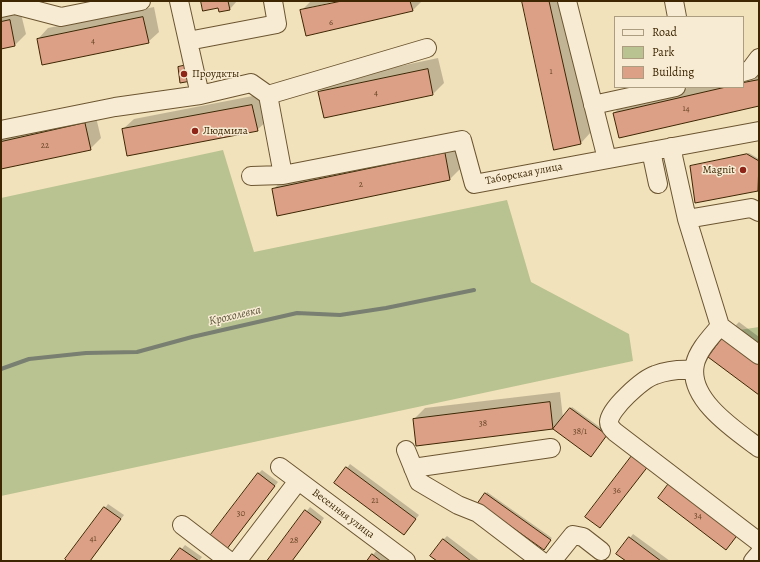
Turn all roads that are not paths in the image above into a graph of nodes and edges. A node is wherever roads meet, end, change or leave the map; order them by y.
1 (141, 1) edge
2 (179, 1) edge
3 (273, 1) edge
4 (567, 1) edge
5 (674, 1) edge
6 (1, 8) edge
7 (677, 16) edge
8 (188, 41) junction
9 (427, 48) dead end
10 (759, 58) edge
11 (744, 72) edge
12 (671, 88) edge
13 (200, 95) junction
14 (268, 95) junction
15 (593, 105) junction
16 (1, 130) edge
17 (758, 135) edge
18 (671, 147) junction
19 (651, 151) junction
20 (607, 159) junction
21 (283, 175) junction
22 (251, 176) dead end
23 (658, 184) dead end
24 (759, 212) edge
25 (687, 219) junction
26 (720, 326) junction
27 (759, 355) edge
28 (694, 370) junction
29 (551, 448) dead end
30 (759, 448) edge
31 (406, 450) dead end
32 (280, 466) dead end
33 (413, 468) junction
34 (298, 481) junction
35 (182, 525) dead end
36 (759, 542) edge
37 (601, 551) dead end
38 (759, 554) edge
39 (230, 561) edge
40 (237, 561) edge
41 (406, 561) edge
42 (541, 561) edge
43 (552, 561) edge
44 (753, 561) edge

1 - 6 street
2 - 8 street
3 - 8 street
4 - 15 street
5 - 7 street
8 - 13 street
9 - 14 street
10 - 11 street
12 - 15 street
13 - 14 street
13 - 16 street
14 - 21 street
15 - 20 street
17 - 18 street, Таборская улица
18 - 19 street, Таборская улица
18 - 25 street
19 - 20 street, Таборская улица
19 - 23 street
20 - 21 street, Таборская улица
21 - 22 street, Таборская улица
24 - 25 street
25 - 26 street
26 - 27 street
26 - 28 street
28 - 30 street
28 - 36 street
29 - 33 street
31 - 33 street
32 - 34 street, Весенняя улица
33 - 42 street
34 - 40 street
34 - 41 street, Весенняя улица
35 - 39 street
37 - 43 street
38 - 44 street

